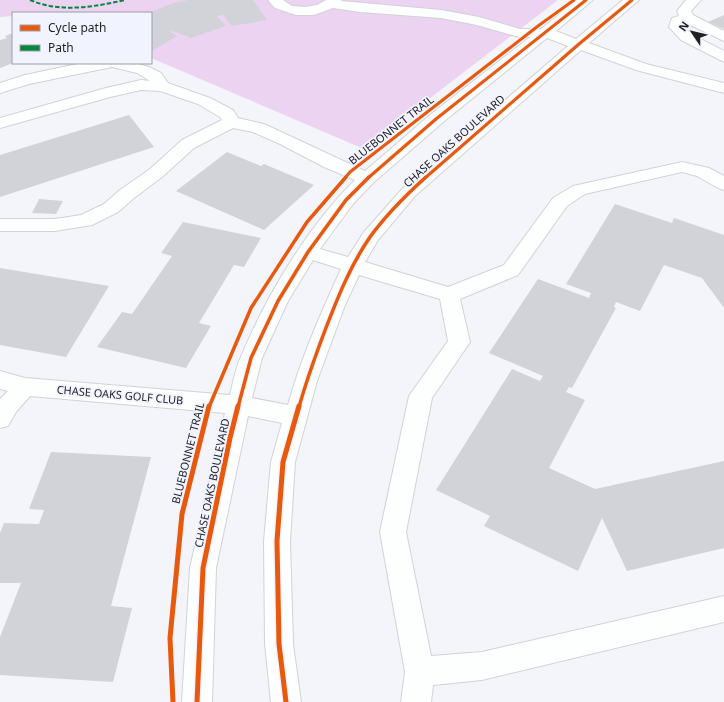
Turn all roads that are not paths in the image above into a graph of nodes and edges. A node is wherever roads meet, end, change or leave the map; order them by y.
1 (275, 0) edge
2 (432, 0) edge
3 (586, 0) edge
4 (632, 0) edge
5 (694, 0) edge
6 (333, 2) edge
7 (474, 6) dead end
8 (521, 18) dead end
9 (687, 18) junction
10 (546, 33) junction
11 (724, 37) edge
12 (579, 44) junction
13 (724, 57) edge
14 (102, 64) edge
15 (122, 64) edge
16 (162, 86) junction
17 (0, 88) edge
18 (724, 88) edge
19 (231, 122) junction
20 (0, 123) edge
21 (367, 179) junction
22 (724, 184) edge
23 (0, 225) edge
24 (308, 252) junction
25 (353, 265) junction
26 (449, 295) junction
27 (0, 380) edge
28 (25, 387) junction
29 (239, 405) junction
30 (296, 416) junction
31 (0, 419) edge
32 (724, 609) edge
33 (420, 672) junction
34 (198, 702) edge
35 (286, 702) edge
36 (416, 702) edge

1 - 6 street
2 - 7 street
3 - 10 street, CHASE OAKS BOULEVARD
4 - 12 street, CHASE OAKS BOULEVARD
5 - 9 street
6 - 10 street
8 - 10 street
9 - 11 street
9 - 13 street
10 - 12 street
10 - 21 street, CHASE OAKS BOULEVARD
12 - 18 street
12 - 25 street, CHASE OAKS BOULEVARD
14 - 17 street
15 - 16 street
16 - 19 street
16 - 20 street
19 - 21 street
19 - 23 street
21 - 24 street, CHASE OAKS BOULEVARD
22 - 26 street
24 - 25 street
24 - 29 street, CHASE OAKS BOULEVARD
25 - 26 street
25 - 30 street, CHASE OAKS BOULEVARD
26 - 33 street
27 - 28 street, CHASE OAKS GOLF CLUB
28 - 29 street, CHASE OAKS GOLF CLUB
28 - 31 street
29 - 30 street, CHASE OAKS GOLF CLUB
29 - 34 street, CHASE OAKS BOULEVARD
30 - 35 street, CHASE OAKS BOULEVARD
32 - 33 street
33 - 36 street

